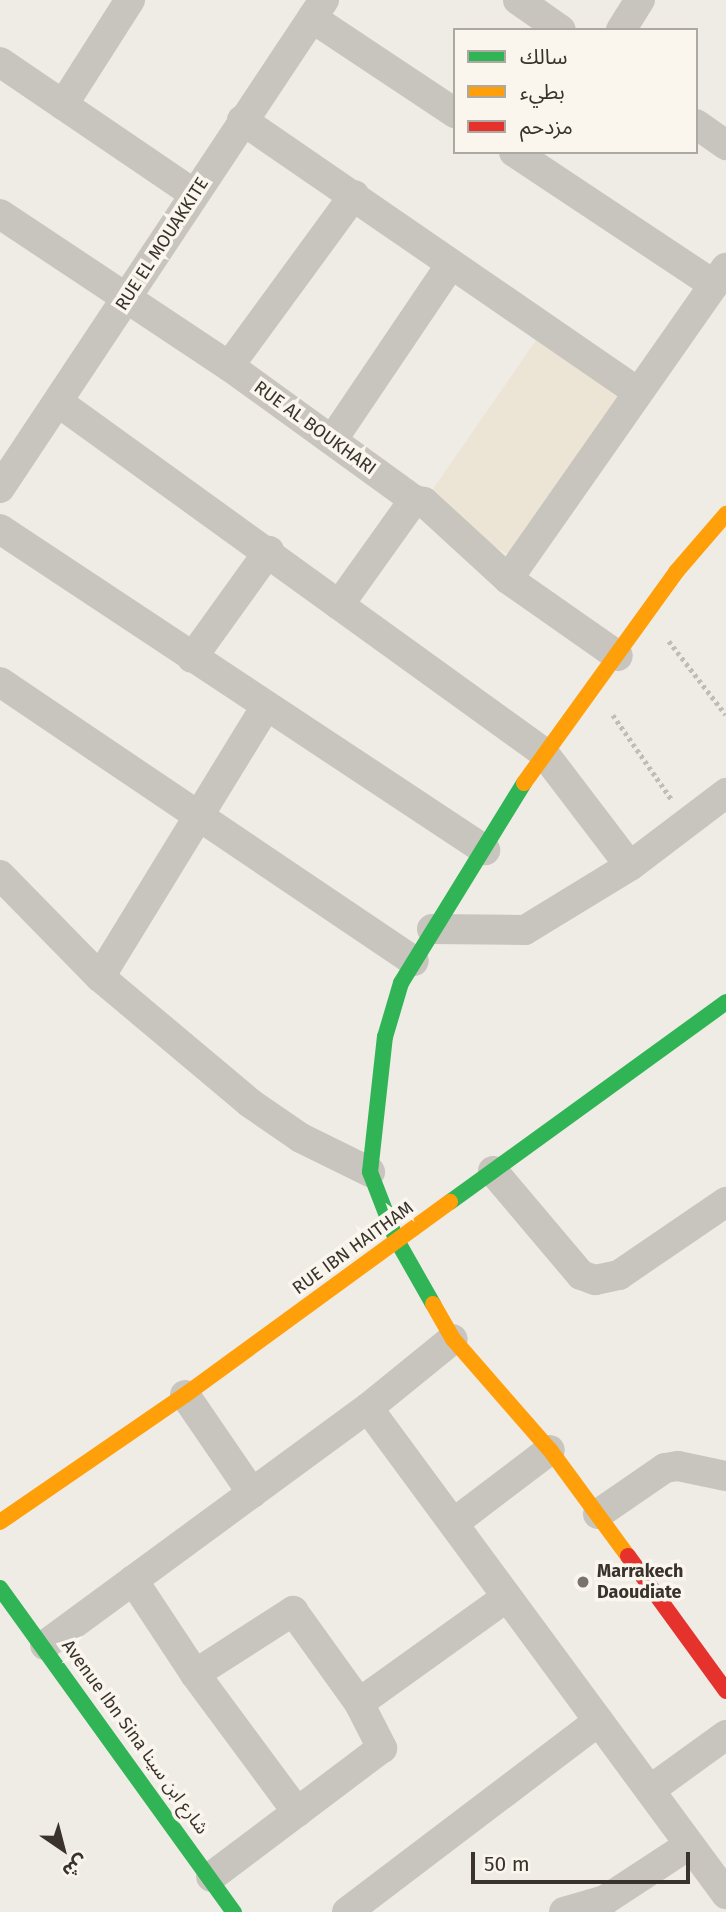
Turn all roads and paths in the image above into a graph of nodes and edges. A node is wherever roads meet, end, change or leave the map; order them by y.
1 (130, 0) edge
2 (518, 0) edge
3 (640, 0) edge
4 (318, 9) edge
5 (558, 28) edge
6 (622, 28) edge
7 (0, 62) edge
8 (63, 105) junction
9 (453, 111) edge
10 (242, 120) junction
11 (698, 125) edge
12 (726, 145) edge
13 (517, 154) edge
14 (194, 194) junction
15 (354, 195) junction
16 (0, 214) edge
17 (451, 264) junction
18 (720, 277) edge
19 (125, 301) junction
20 (229, 366) junction
21 (638, 391) junction
22 (58, 402) junction
23 (333, 439) junction
24 (0, 488) edge
25 (414, 500) junction
26 (726, 514) edge
27 (0, 529) edge
28 (269, 551) junction
29 (508, 579) junction
30 (339, 605) junction
31 (648, 613) junction
32 (618, 656) junction
33 (192, 658) junction
34 (0, 682) edge
35 (594, 689) junction
36 (265, 708) junction
37 (726, 715) edge
38 (543, 752) junction
39 (726, 793) edge
40 (198, 813) junction
41 (687, 821) junction
42 (485, 850) junction
43 (630, 866) junction
44 (0, 874) edge
45 (432, 929) junction
46 (414, 961) junction
47 (100, 977) junction
48 (726, 1002) edge
49 (493, 1171) junction
50 (370, 1172) junction
51 (726, 1202) edge
52 (397, 1239) junction
53 (453, 1339) junction
54 (185, 1395) junction
55 (368, 1408) junction
56 (550, 1450) junction
57 (726, 1476) edge
58 (252, 1493) junction
59 (597, 1514) junction
60 (0, 1522) edge
61 (455, 1522) junction
62 (133, 1580) junction
63 (0, 1588) edge
64 (508, 1597) junction
65 (45, 1645) junction
66 (195, 1674) junction
67 (726, 1691) edge
68 (359, 1703) junction
69 (599, 1721) junction
70 (726, 1735) edge
71 (650, 1790) junction
72 (298, 1812) junction
73 (689, 1845) junction
74 (211, 1877) junction
75 (726, 1894) edge
76 (609, 1906) edge
77 (234, 1912) edge
78 (347, 1912) edge
79 (564, 1912) edge

1 - 8 street
2 - 5 street
3 - 6 street
4 - 9 street
4 - 10 street, RUE EL MOUAKKITE
7 - 8 street
8 - 14 street
10 - 14 street, RUE EL MOUAKKITE
10 - 15 street
11 - 12 street
13 - 18 street
14 - 19 street, RUE EL MOUAKKITE
15 - 17 street
15 - 20 street
16 - 19 street, RUE AL BOUKHARI
17 - 21 street
17 - 23 street
18 - 21 street
19 - 20 street, RUE AL BOUKHARI
19 - 22 street, RUE EL MOUAKKITE
20 - 23 street, RUE AL BOUKHARI
21 - 29 street
22 - 24 street, RUE EL MOUAKKITE
22 - 28 street
23 - 25 street, RUE AL BOUKHARI
25 - 29 street, RUE AL BOUKHARI
25 - 30 street
26 - 31 street
27 - 33 street
28 - 30 street
28 - 33 street
29 - 32 street, RUE AL BOUKHARI
30 - 38 street
31 - 32 street
31 - 37 path
32 - 35 street
33 - 36 street
34 - 40 street
35 - 38 street
35 - 41 path
36 - 40 street
36 - 42 street
38 - 42 street
38 - 43 street
39 - 41 street
40 - 46 street
40 - 47 street
41 - 43 street
42 - 45 street
43 - 45 street
44 - 47 street
45 - 46 street
46 - 50 street
47 - 50 street
48 - 49 street, RUE IBN HAITHAM
49 - 51 street
49 - 52 street, RUE IBN HAITHAM
50 - 52 street
52 - 53 street
52 - 54 street, RUE IBN HAITHAM
53 - 55 street
53 - 56 street
54 - 58 street
54 - 60 street, RUE IBN HAITHAM
55 - 58 street
55 - 61 street
56 - 59 street
56 - 61 street
57 - 59 street
58 - 62 street
59 - 67 street
61 - 64 street
62 - 65 street
62 - 66 street
63 - 65 street, Avenue Ibn Sina شارع ابن سينا
64 - 68 street
64 - 69 street
65 - 74 street, Avenue Ibn Sina شارع ابن سينا
66 - 68 street
66 - 72 street
68 - 72 street
69 - 71 street
69 - 78 street
70 - 71 street
71 - 73 street
72 - 74 street
73 - 75 street
73 - 76 street
74 - 77 street, Avenue Ibn Sina شارع ابن سينا
76 - 79 street

